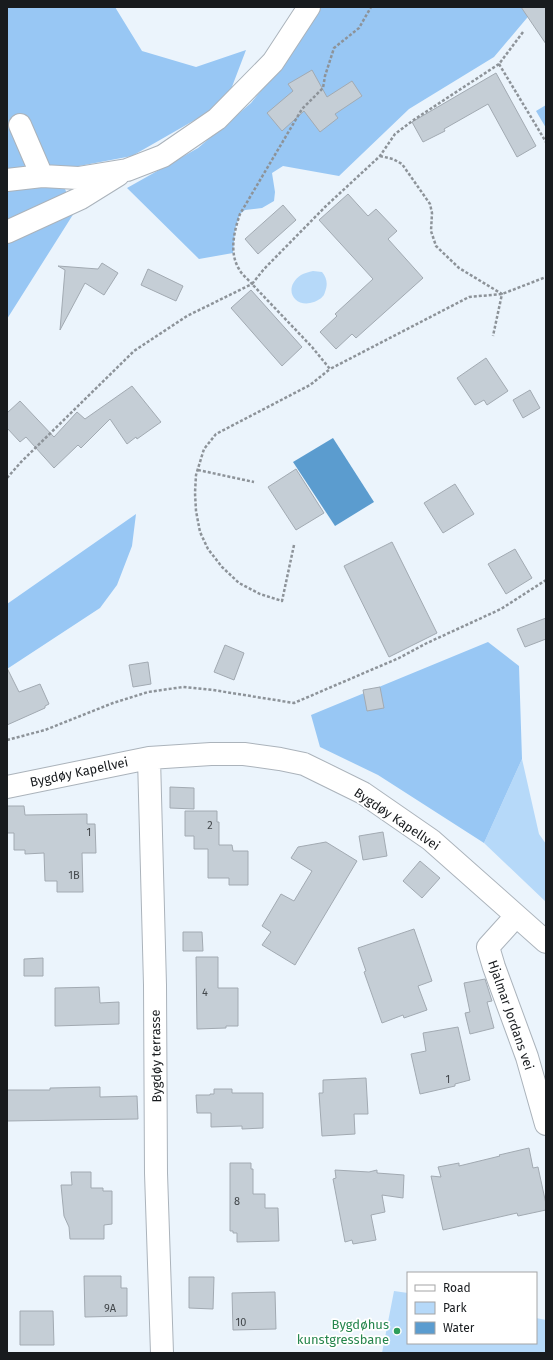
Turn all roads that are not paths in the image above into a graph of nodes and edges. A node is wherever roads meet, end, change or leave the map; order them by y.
1 (309, 7) edge
2 (20, 125) dead end
3 (127, 170) junction
4 (42, 176) junction
5 (7, 180) edge
6 (7, 232) edge
7 (149, 758) junction
8 (7, 787) edge
9 (516, 916) junction
10 (546, 942) edge
11 (546, 1124) edge
12 (162, 1353) edge

1 - 3 street
2 - 4 street
3 - 4 street
3 - 6 street
4 - 5 street
7 - 8 street, Bygdøy Kapellvei
7 - 9 street, Bygdøy Kapellvei
7 - 12 street, Bygdøy terrasse
9 - 10 street, Bygdøy Kapellvei
9 - 11 street, Hjalmar Jordans vei

